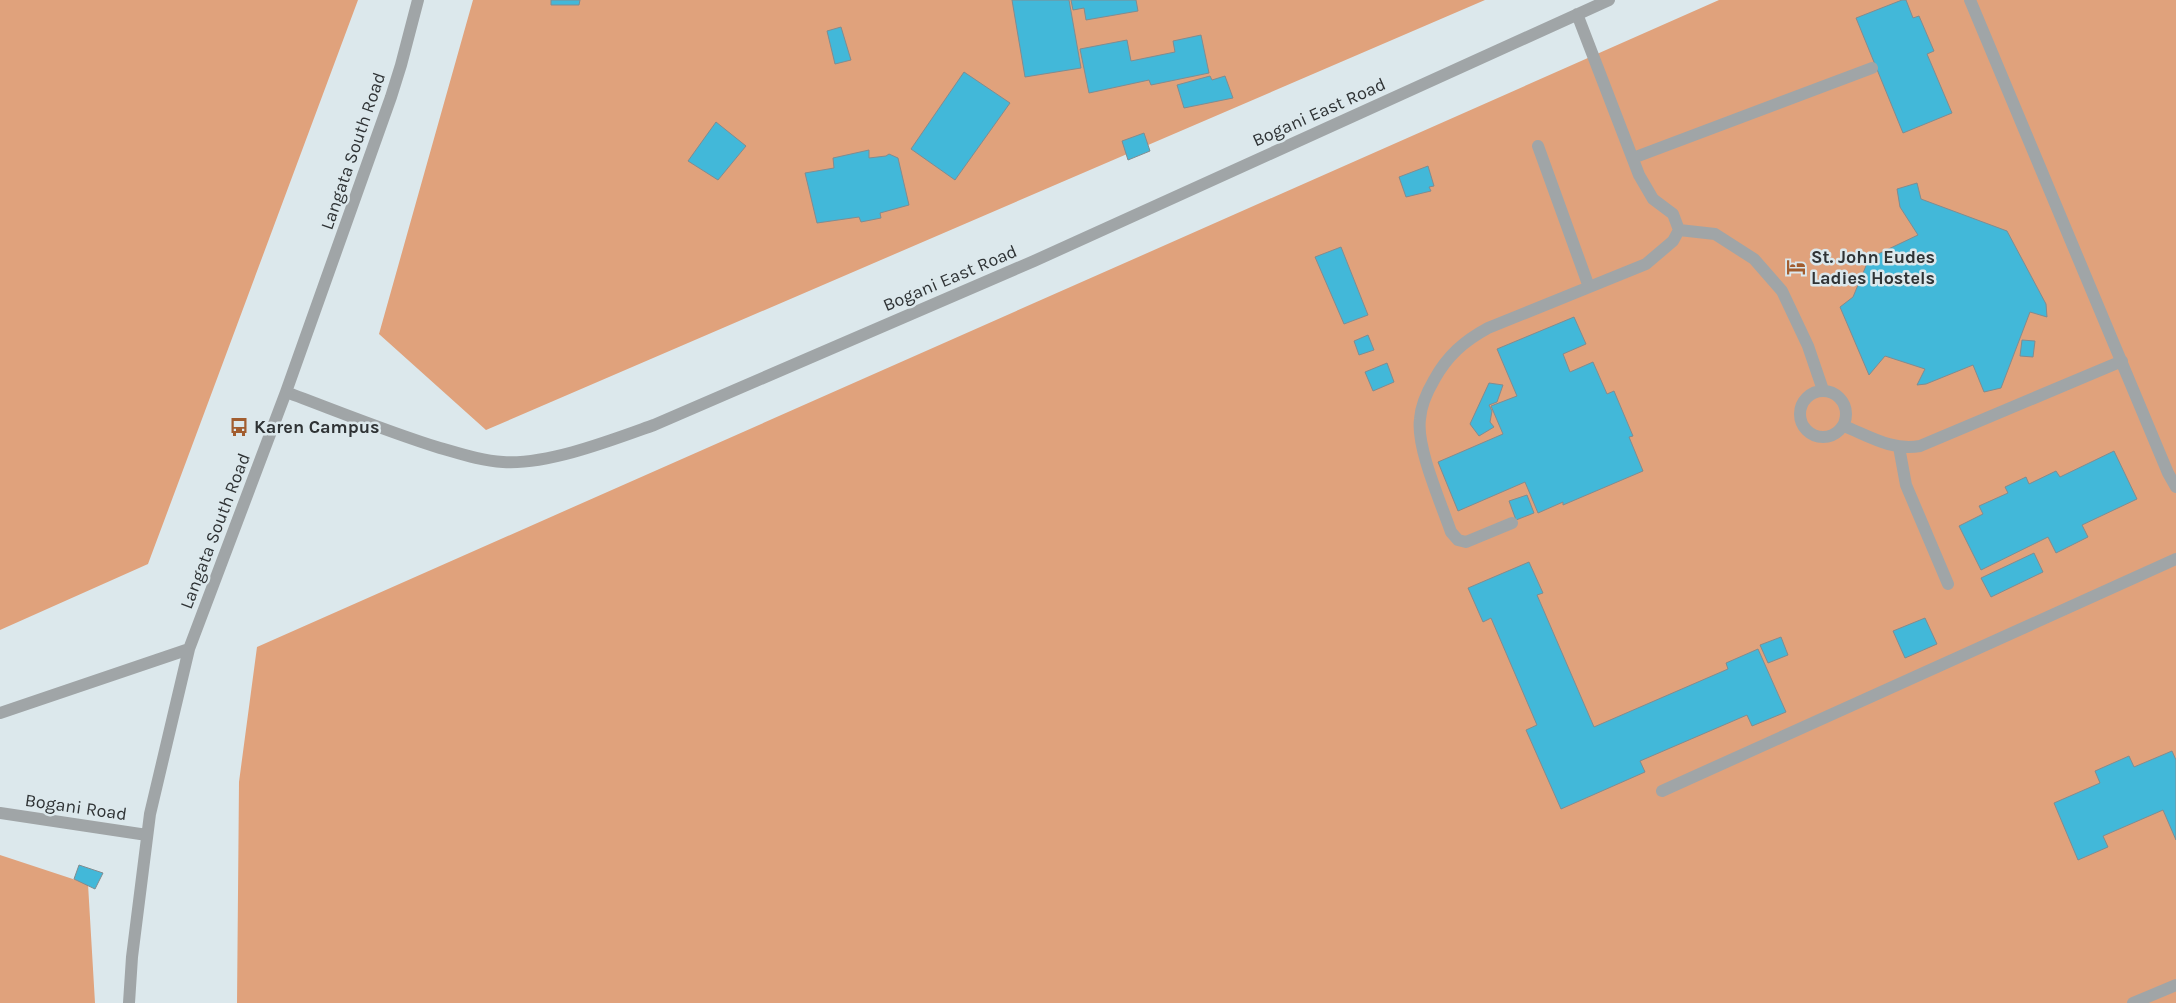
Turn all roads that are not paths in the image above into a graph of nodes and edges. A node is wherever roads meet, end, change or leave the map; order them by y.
1 (418, 0) edge
2 (1609, 0) edge
3 (1970, 0) edge
4 (1577, 14) junction
5 (1872, 68) dead end
6 (1538, 146) dead end
7 (1633, 158) junction
8 (1679, 230) junction
9 (1589, 287) junction
10 (2122, 361) junction
11 (1823, 390) junction
12 (286, 392) junction
13 (1844, 426) junction
14 (1899, 447) junction
15 (2176, 488) edge
16 (1512, 523) dead end
17 (2176, 559) edge
18 (1948, 584) dead end
19 (189, 649) junction
20 (0, 713) edge
21 (1662, 791) dead end
22 (0, 813) edge
23 (148, 835) junction
24 (2176, 984) edge
25 (129, 1003) edge
26 (2133, 1003) edge

1 - 12 street, Langata South Road
2 - 4 street, Bogani East Road
3 - 10 street
4 - 7 street
4 - 12 street, Bogani East Road
5 - 7 street
6 - 9 street
7 - 8 street
8 - 9 street
8 - 11 street
9 - 16 street
10 - 14 street
10 - 15 street
11 - 13 street
11 - 13 street
12 - 19 street, Langata South Road
13 - 14 street
14 - 18 street
17 - 21 street
19 - 20 street
19 - 23 street, Langata South Road
22 - 23 street, Bogani Road
23 - 25 street, Langata South Road
24 - 26 street

